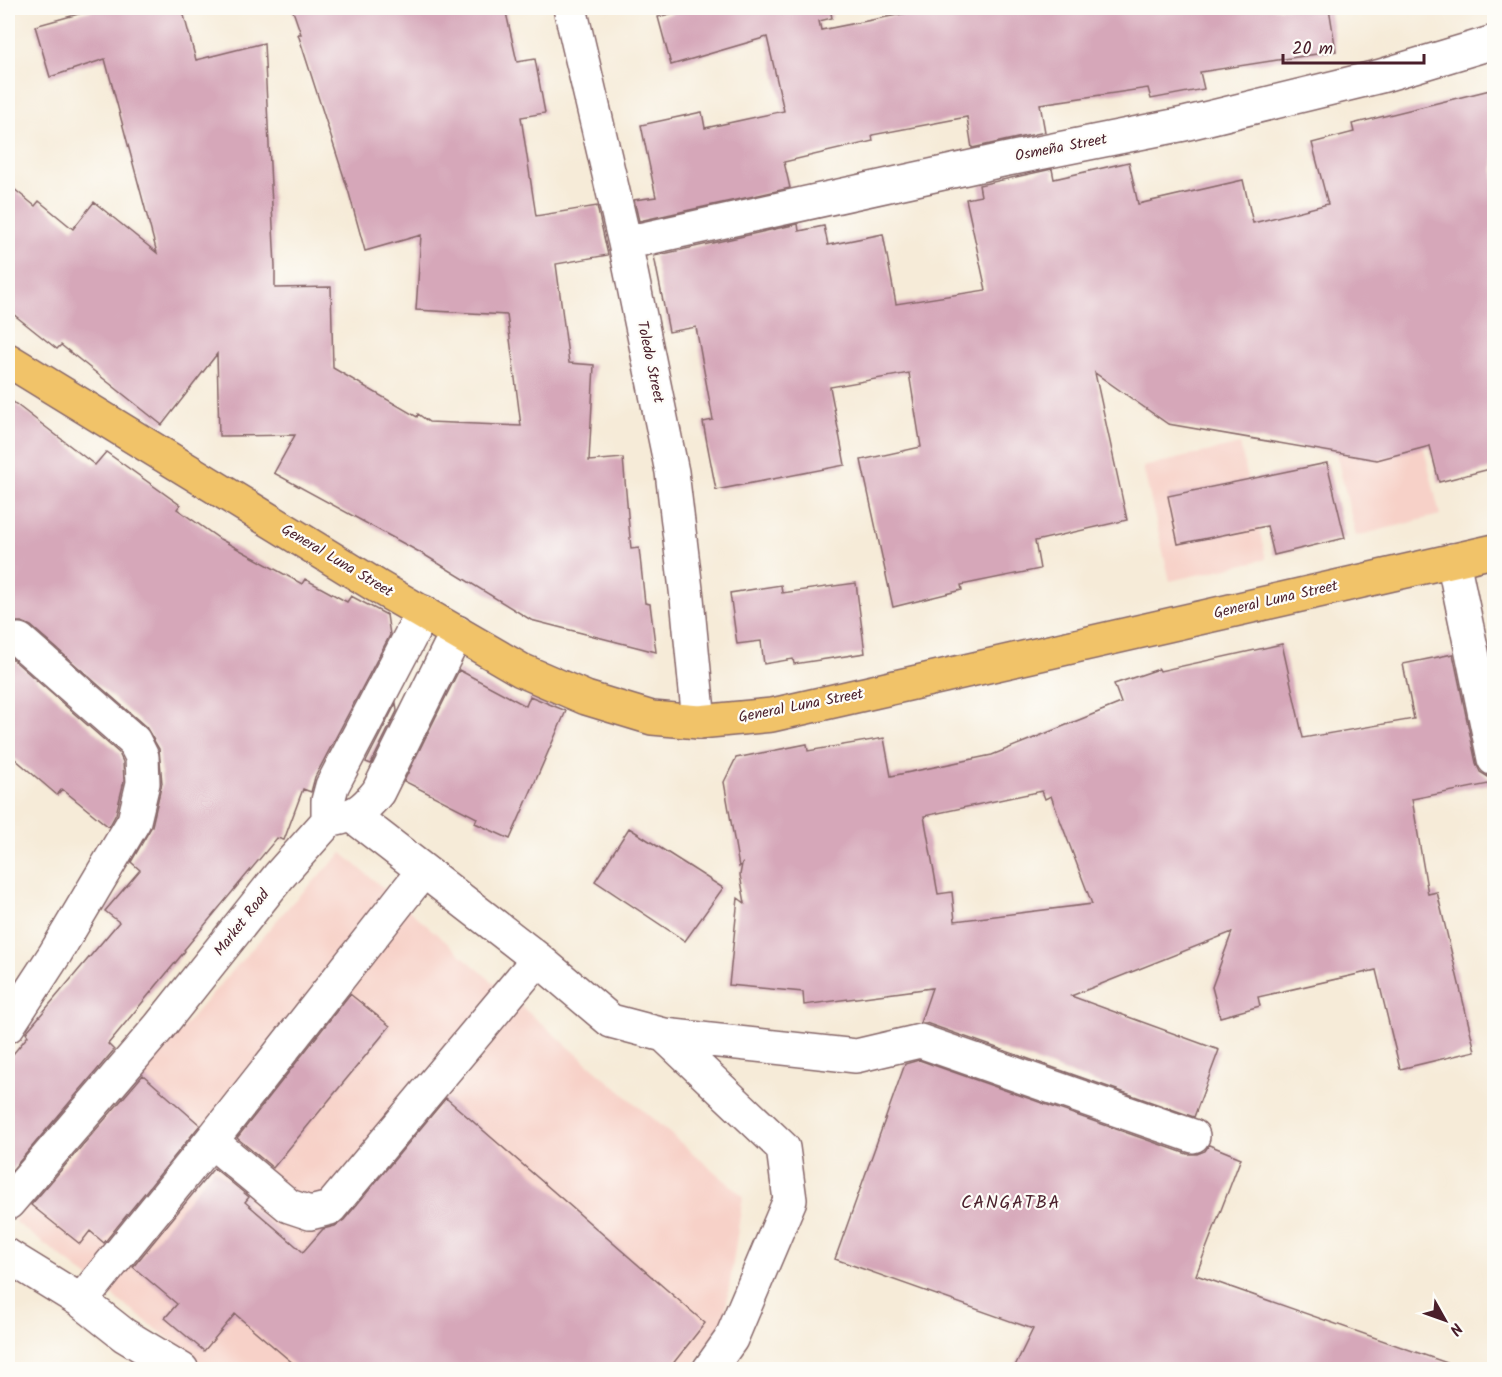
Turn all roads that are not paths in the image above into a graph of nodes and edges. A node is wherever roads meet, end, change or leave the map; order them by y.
1 (570, 8) edge
2 (1494, 42) edge
3 (625, 243) junction
4 (8, 360) edge
5 (1494, 551) edge
6 (1453, 560) junction
7 (423, 612) junction
8 (457, 632) junction
9 (19, 640) dead end
10 (699, 722) junction
11 (1494, 759) edge
12 (340, 818) junction
13 (423, 871) junction
14 (538, 958) junction
15 (8, 1026) edge
16 (664, 1035) junction
17 (1193, 1136) dead end
18 (211, 1142) junction
19 (8, 1203) edge
20 (8, 1256) edge
21 (81, 1301) junction
22 (182, 1370) edge
23 (710, 1370) edge

1 - 3 street, Toledo Street
2 - 3 street, Osmeña Street
3 - 10 street, Toledo Street
4 - 7 main road, General Luna Street
5 - 6 main road, General Luna Street
6 - 10 main road, General Luna Street
6 - 11 street
7 - 8 main road, General Luna Street
7 - 12 street
8 - 10 main road, General Luna Street
8 - 12 street, Market Road
9 - 15 street
12 - 13 street
12 - 19 street, Market Road
13 - 14 street
13 - 18 street
14 - 16 street
14 - 18 street
16 - 17 street
16 - 23 street
18 - 21 street
20 - 21 street
21 - 22 street

